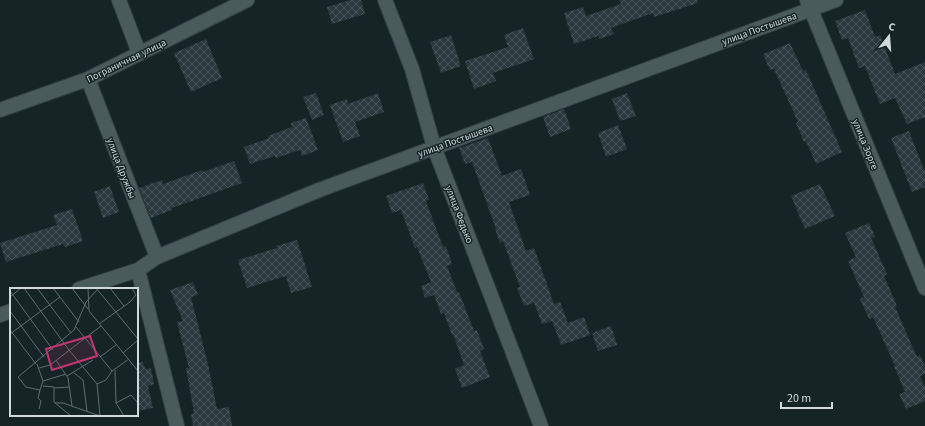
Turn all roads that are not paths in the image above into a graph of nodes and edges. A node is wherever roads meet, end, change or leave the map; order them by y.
1 (118, 0) edge
2 (248, 0) edge
3 (385, 0) edge
4 (836, 0) edge
5 (809, 4) edge
6 (139, 53) junction
7 (88, 79) junction
8 (0, 110) edge
9 (434, 147) junction
10 (157, 257) junction
11 (138, 270) junction
12 (82, 288) edge
13 (925, 288) edge
14 (10, 311) edge
15 (0, 314) edge
16 (177, 426) edge
17 (540, 426) edge

1 - 6 street
2 - 6 street, Пограничная улица
3 - 9 street, улица Федько
4 - 5 street, улица Постышева
5 - 9 street, улица Постышева
5 - 13 street, улица Зорге
6 - 7 street, Пограничная улица
7 - 8 street, Пограничная улица
7 - 10 street, улица Дружбы
9 - 10 street, улица Постышева
9 - 17 street, улица Федько
10 - 11 street, улица Постышева
11 - 12 street, улица Постышева
11 - 16 street
14 - 15 street

